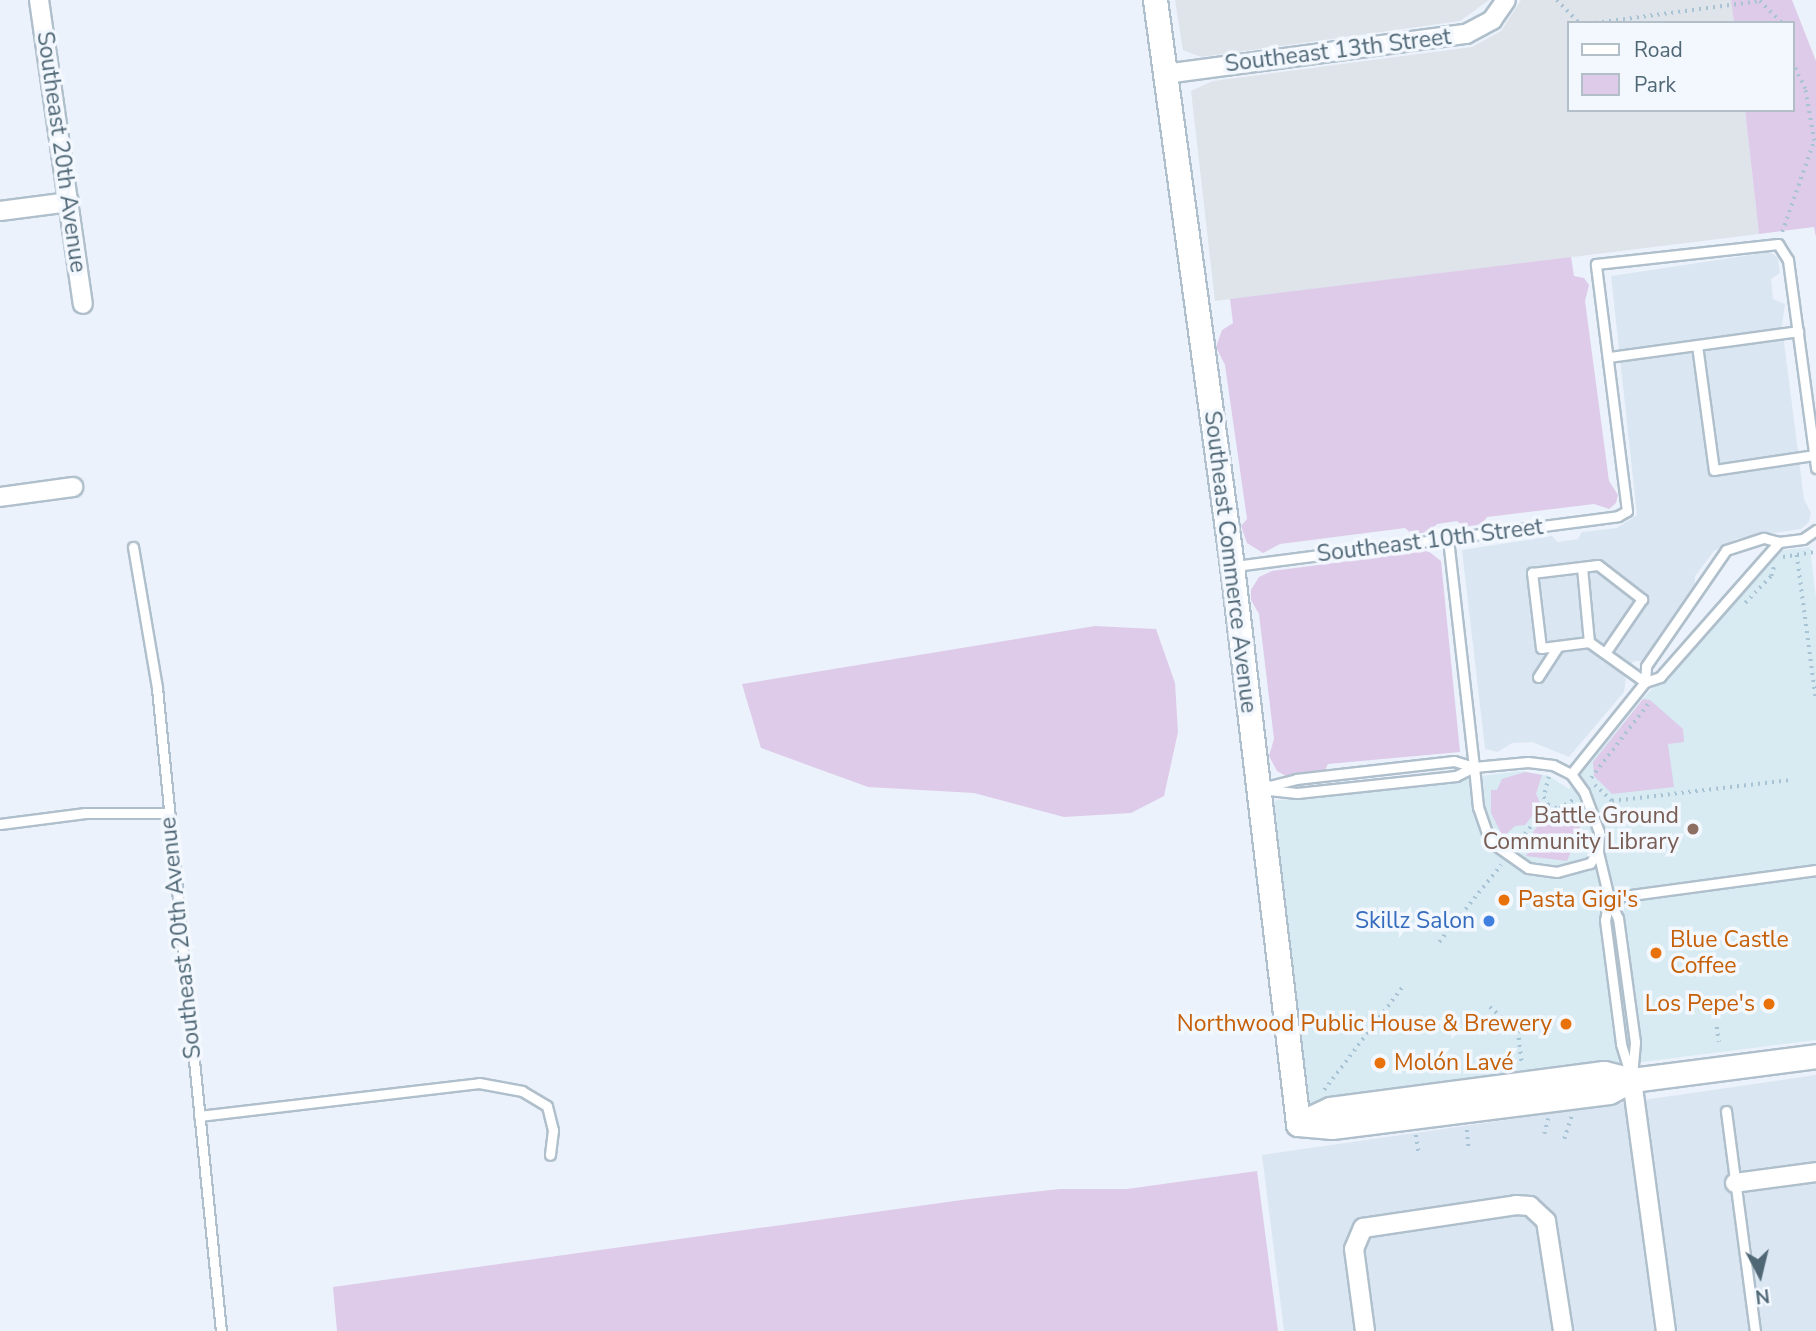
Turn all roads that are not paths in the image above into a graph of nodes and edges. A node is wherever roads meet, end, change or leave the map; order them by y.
1 (39, 0) edge
2 (1156, 0) edge
3 (1504, 4) edge
4 (1165, 74) junction
5 (69, 202) junction
6 (0, 211) edge
7 (83, 304) dead end
8 (1798, 331) junction
9 (1696, 345) junction
10 (1609, 358) junction
11 (1814, 455) junction
12 (1816, 468) edge
13 (73, 487) dead end
14 (0, 497) edge
15 (1816, 530) edge
16 (1448, 539) junction
17 (1779, 542) junction
18 (133, 547) dead end
19 (1232, 566) junction
20 (1582, 567) junction
21 (1589, 642) junction
22 (1558, 646) junction
23 (1605, 653) junction
24 (1538, 677) dead end
25 (1645, 682) junction
26 (1474, 767) junction
27 (1571, 774) junction
28 (1259, 789) junction
29 (168, 813) junction
30 (0, 824) edge
31 (1598, 852) junction
32 (1816, 870) edge
33 (1609, 898) junction
34 (1816, 1056) edge
35 (1632, 1080) junction
36 (1726, 1111) dead end
37 (199, 1116) junction
38 (550, 1155) dead end
39 (1816, 1172) edge
40 (1735, 1183) junction
41 (221, 1331) edge
42 (1365, 1331) edge
43 (1563, 1331) edge
44 (1666, 1331) edge
45 (1755, 1331) edge

1 - 5 street, Southeast 20th Avenue
2 - 4 street, Southeast Commerce Avenue
3 - 4 street, Southeast 13th Street
4 - 19 street, Southeast Commerce Avenue
5 - 6 street
5 - 7 street, Southeast 20th Avenue
8 - 9 lane
8 - 10 lane
8 - 11 lane
9 - 10 lane
9 - 11 lane
10 - 16 lane, Southeast 10th Street
11 - 12 lane
13 - 14 street
15 - 17 lane
16 - 19 lane, Southeast 10th Street
16 - 26 lane
17 - 25 lane
17 - 25 lane
18 - 29 lane, Southeast 20th Avenue
19 - 28 street, Southeast Commerce Avenue
20 - 21 lane
20 - 22 lane
20 - 23 lane
21 - 22 lane
21 - 23 lane
22 - 24 lane
23 - 25 lane
25 - 27 lane
26 - 27 lane
26 - 28 lane
26 - 28 lane
26 - 31 lane
27 - 31 lane
28 - 35 street, Southeast Commerce Avenue
29 - 30 lane
29 - 37 lane, Southeast 20th Avenue
31 - 33 lane
32 - 33 lane
33 - 35 lane
33 - 35 lane
34 - 35 street
35 - 44 street
36 - 40 lane
37 - 38 lane
37 - 41 lane, Southeast 20th Avenue
39 - 40 street
40 - 45 lane
42 - 43 street

